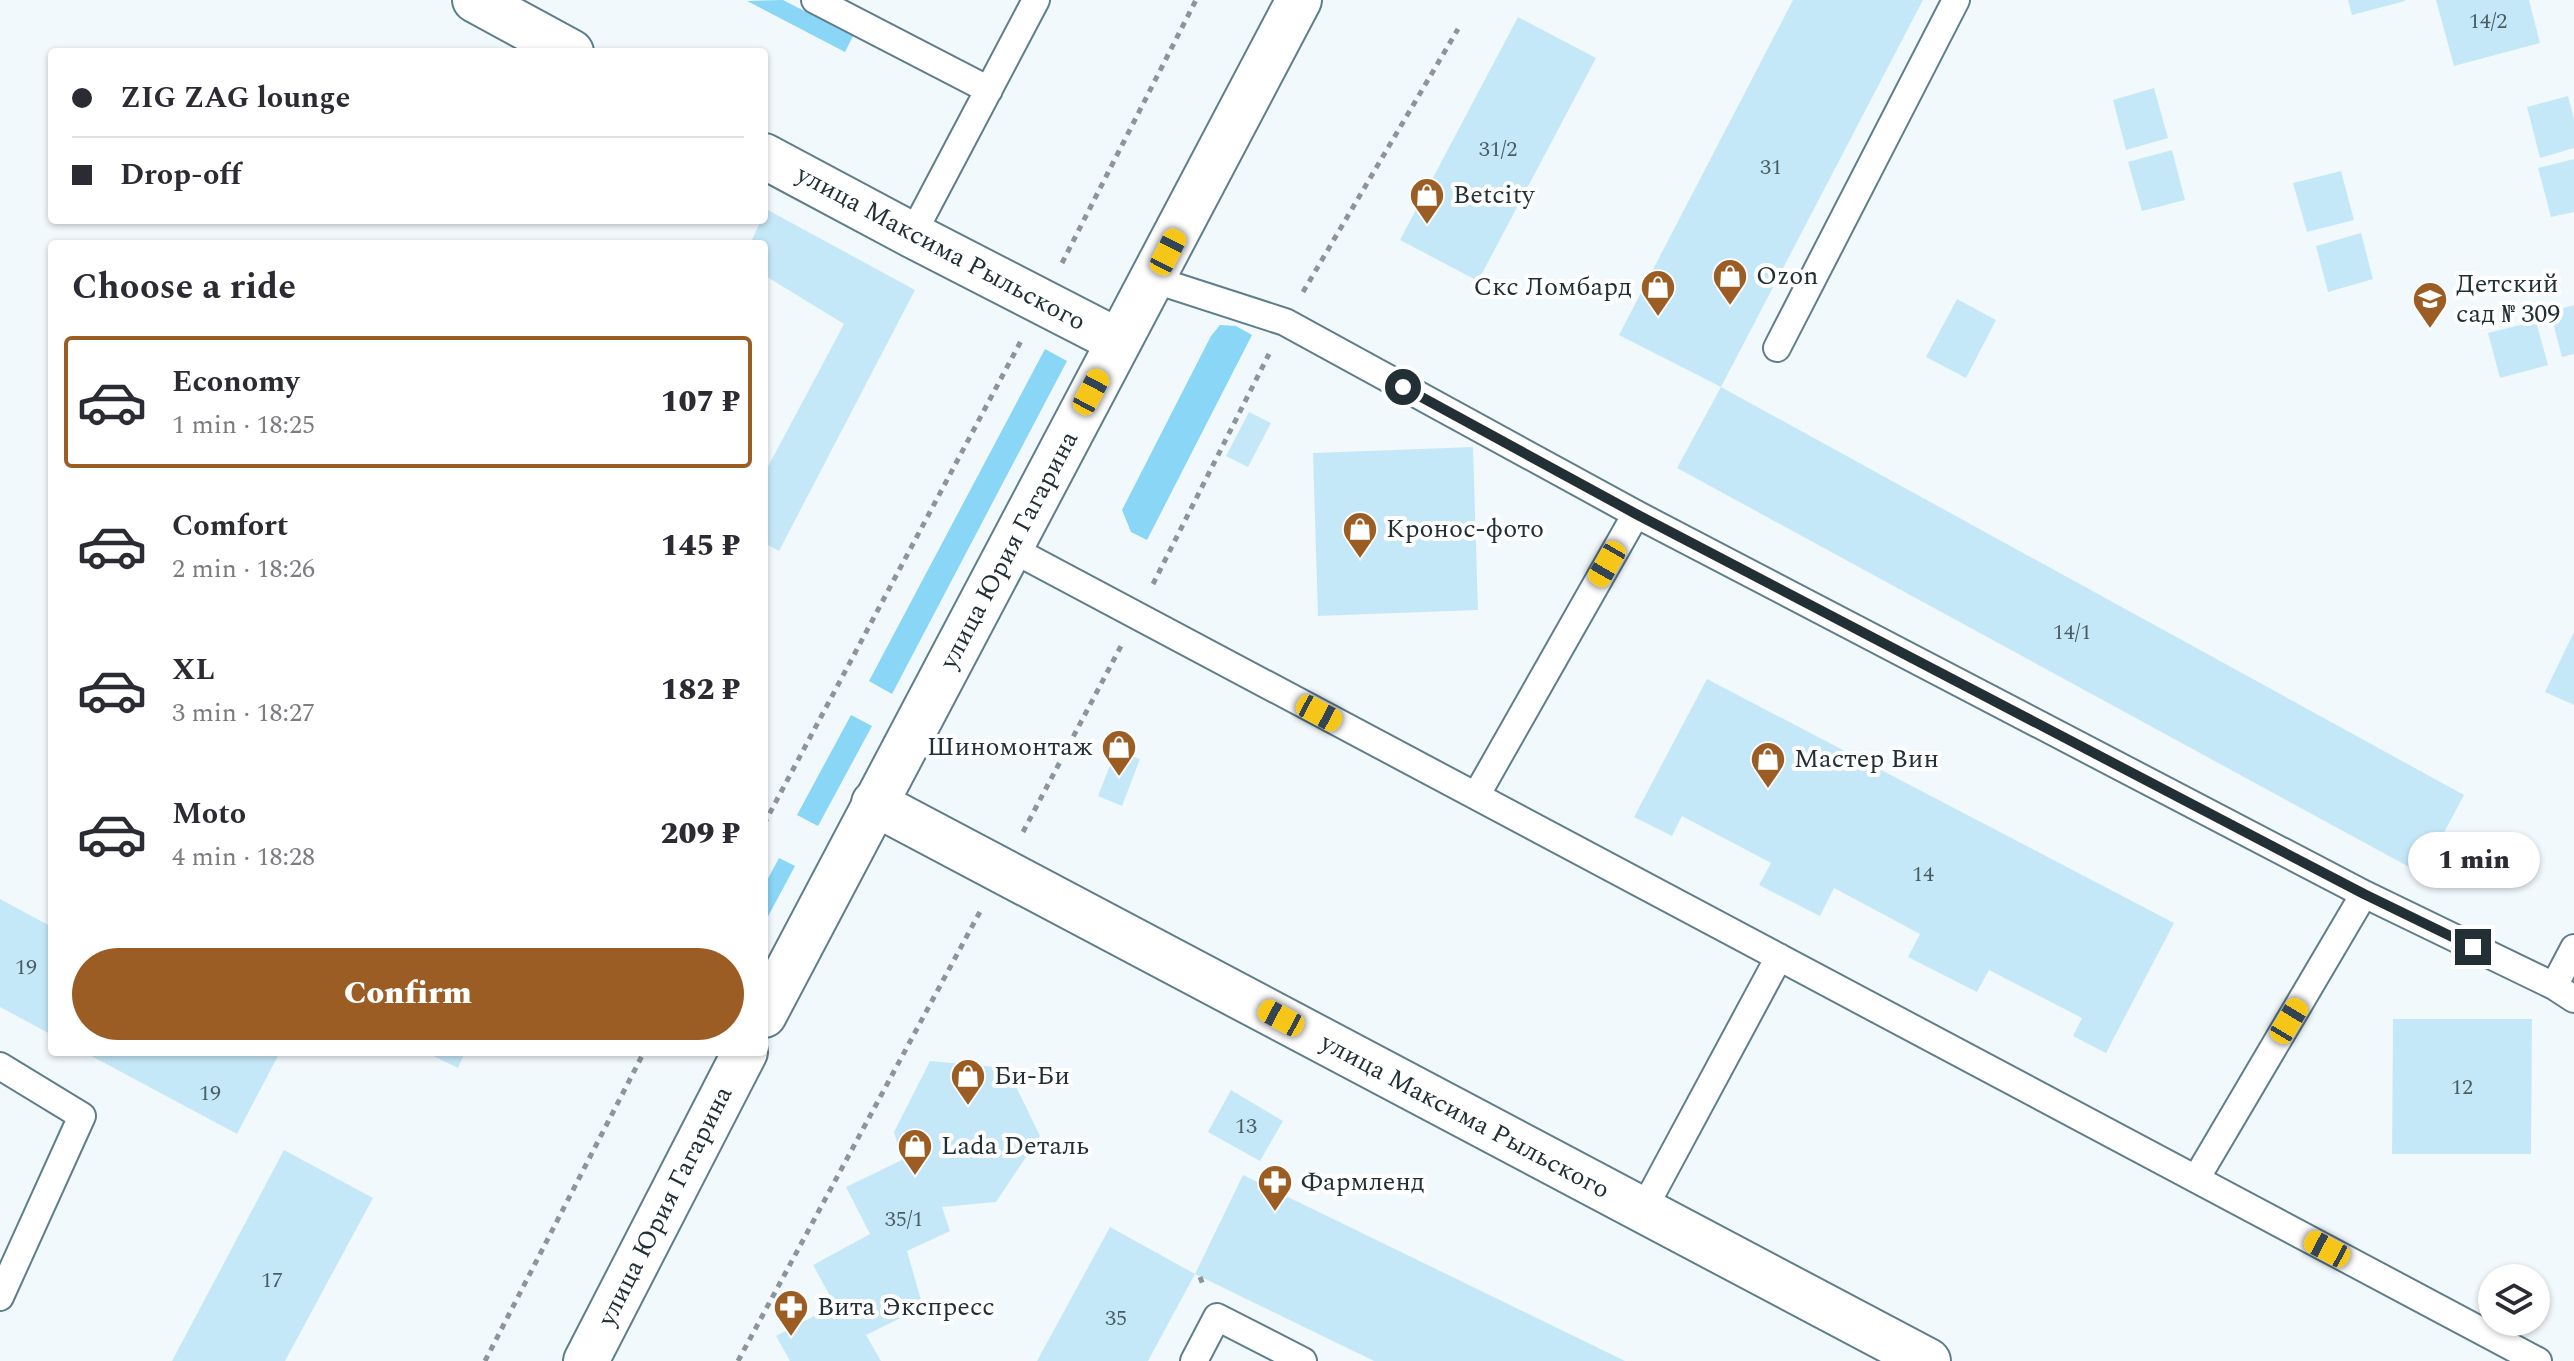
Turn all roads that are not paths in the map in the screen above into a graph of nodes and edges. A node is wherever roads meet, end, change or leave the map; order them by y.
1 (475, 0) edge
2 (815, 0) edge
3 (1036, 0) edge
4 (1299, 0) edge
5 (1956, 0) edge
6 (564, 48) edge
7 (989, 90) junction
8 (768, 158) edge
9 (912, 235) junction
10 (1152, 279) junction
11 (1118, 341) junction
12 (1777, 348) dead end
13 (1636, 514) junction
14 (1010, 548) junction
15 (1476, 796) junction
16 (874, 803) junction
17 (2364, 894) junction
18 (2574, 948) edge
19 (1779, 957) junction
20 (2564, 992) edge
21 (768, 1007) edge
22 (743, 1056) edge
23 (0, 1066) edge
24 (2196, 1179) junction
25 (1643, 1210) junction
26 (0, 1297) edge
27 (586, 1361) edge
28 (1194, 1361) edge
29 (1303, 1361) edge
30 (1928, 1361) edge
31 (2538, 1361) edge

1 - 6 street
2 - 7 lane
3 - 7 lane
4 - 10 street, улица Юрия Гагарина
5 - 12 lane
7 - 9 lane
8 - 9 street, улица Максима Рыльского
9 - 11 street, улица Максима Рыльского
10 - 11 street, улица Юрия Гагарина
10 - 13 lane
11 - 14 street, улица Юрия Гагарина
13 - 15 lane
13 - 17 lane
14 - 15 lane
14 - 16 street, улица Юрия Гагарина
15 - 19 lane
16 - 21 street, улица Юрия Гагарина
16 - 25 street, улица Максима Рыльского
17 - 20 lane
17 - 24 lane
18 - 20 lane
19 - 24 lane
19 - 25 lane
22 - 27 street, улица Юрия Гагарина
23 - 26 lane
24 - 31 lane
25 - 30 street, улица Максима Рыльского
28 - 29 lane

